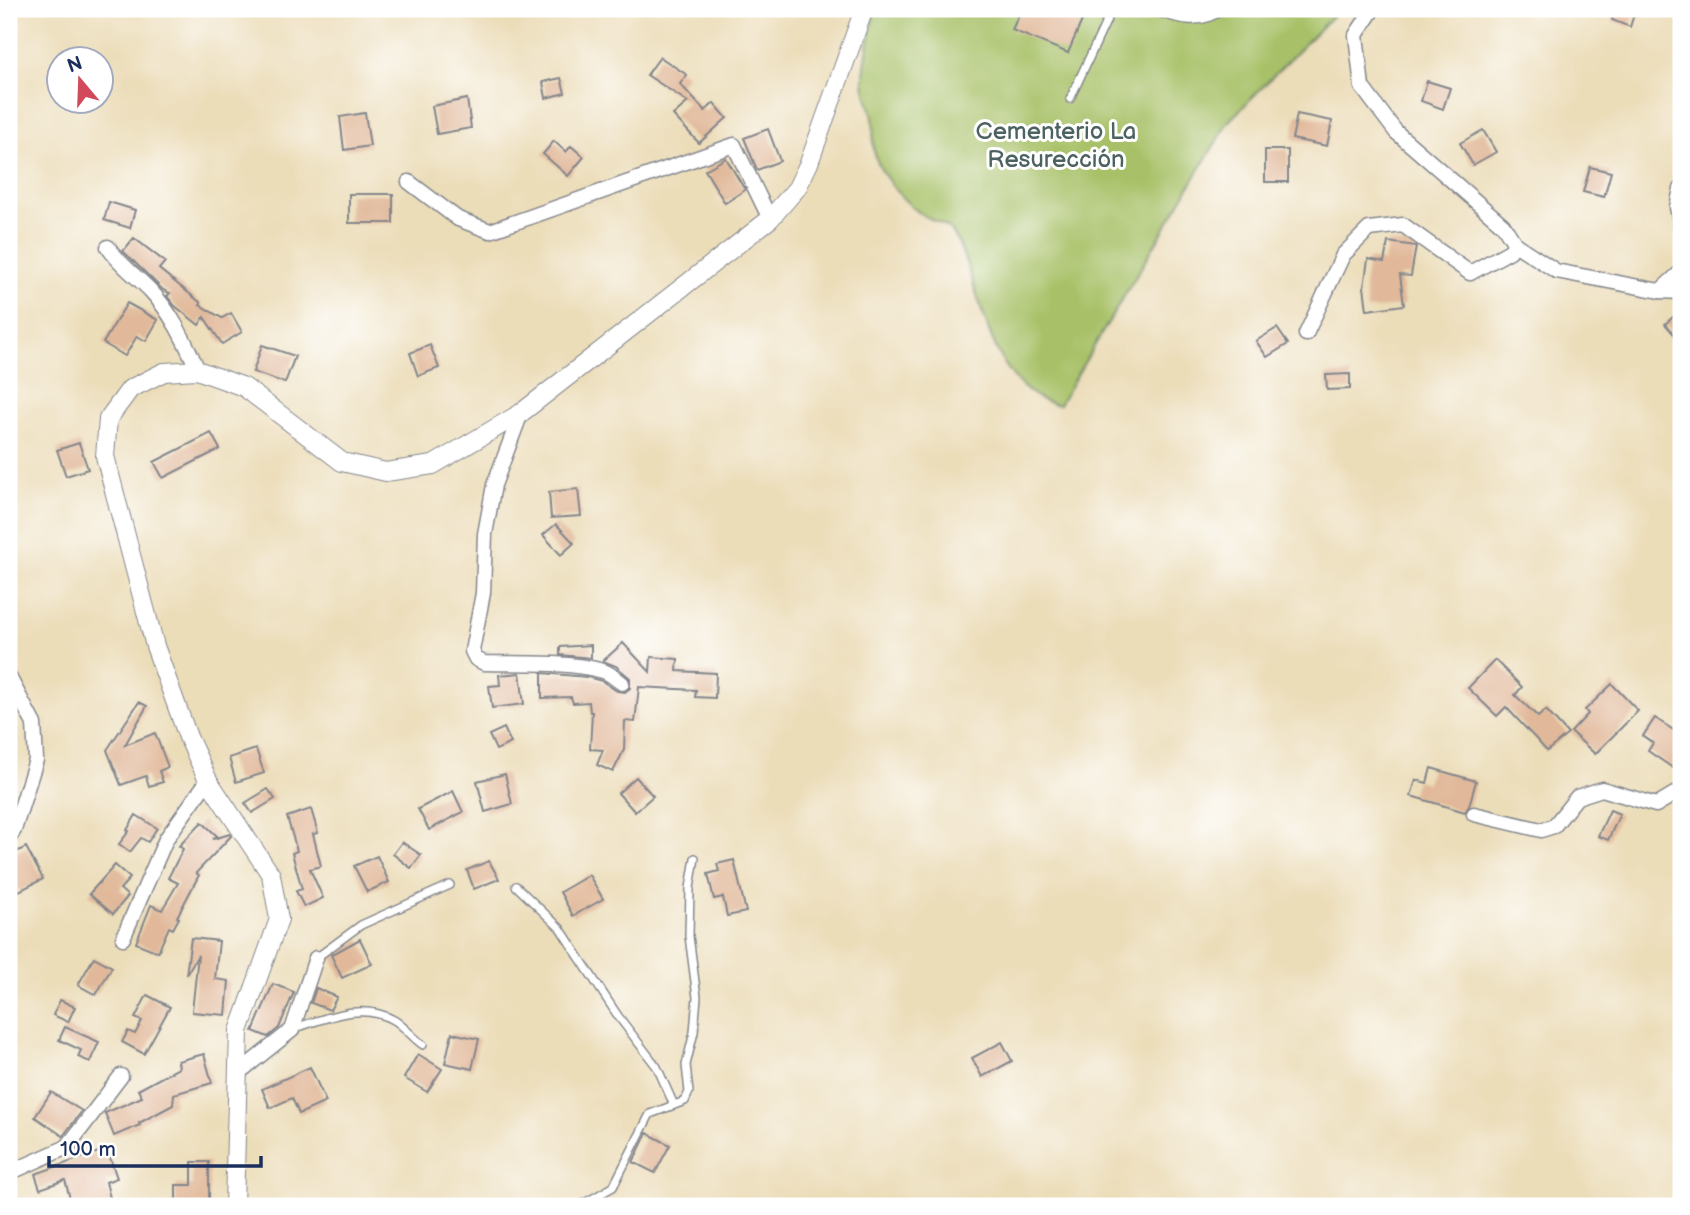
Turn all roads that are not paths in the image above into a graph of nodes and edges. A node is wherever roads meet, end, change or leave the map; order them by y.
1 (864, 9) edge
2 (1112, 9) edge
3 (1148, 9) edge
4 (1223, 9) edge
5 (1373, 9) edge
6 (1070, 99) dead end
7 (409, 182) dead end
8 (1681, 189) edge
9 (769, 219) junction
10 (1681, 228) edge
11 (1515, 244) junction
12 (108, 247) dead end
13 (1681, 272) edge
14 (1660, 291) junction
15 (1681, 292) edge
16 (1306, 334) dead end
17 (198, 370) junction
18 (521, 413) junction
19 (9, 677) edge
20 (622, 683) dead end
21 (208, 780) junction
22 (1681, 790) edge
23 (1474, 814) dead end
24 (9, 838) edge
25 (695, 858) dead end
26 (450, 885) dead end
27 (516, 886) dead end
28 (123, 938) dead end
29 (316, 958) joint
30 (292, 1030) junction
31 (423, 1045) dead end
32 (237, 1074) junction
33 (121, 1076) dead end
34 (674, 1105) junction
35 (9, 1173) edge
36 (234, 1206) edge
37 (579, 1206) edge

1 - 9 street
2 - 6 lane
3 - 4 lane
5 - 11 street
7 - 9 street
8 - 10 street
9 - 18 street
11 - 14 street
11 - 16 street
12 - 17 street
13 - 14 street
14 - 15 street
17 - 18 street
17 - 21 street
18 - 20 street
19 - 24 street
21 - 28 street
21 - 32 street
22 - 23 street
25 - 34 lane
26 - 29 lane
27 - 34 lane
29 - 30 street
30 - 31 lane
30 - 32 street
32 - 36 street
33 - 35 street
34 - 37 lane

